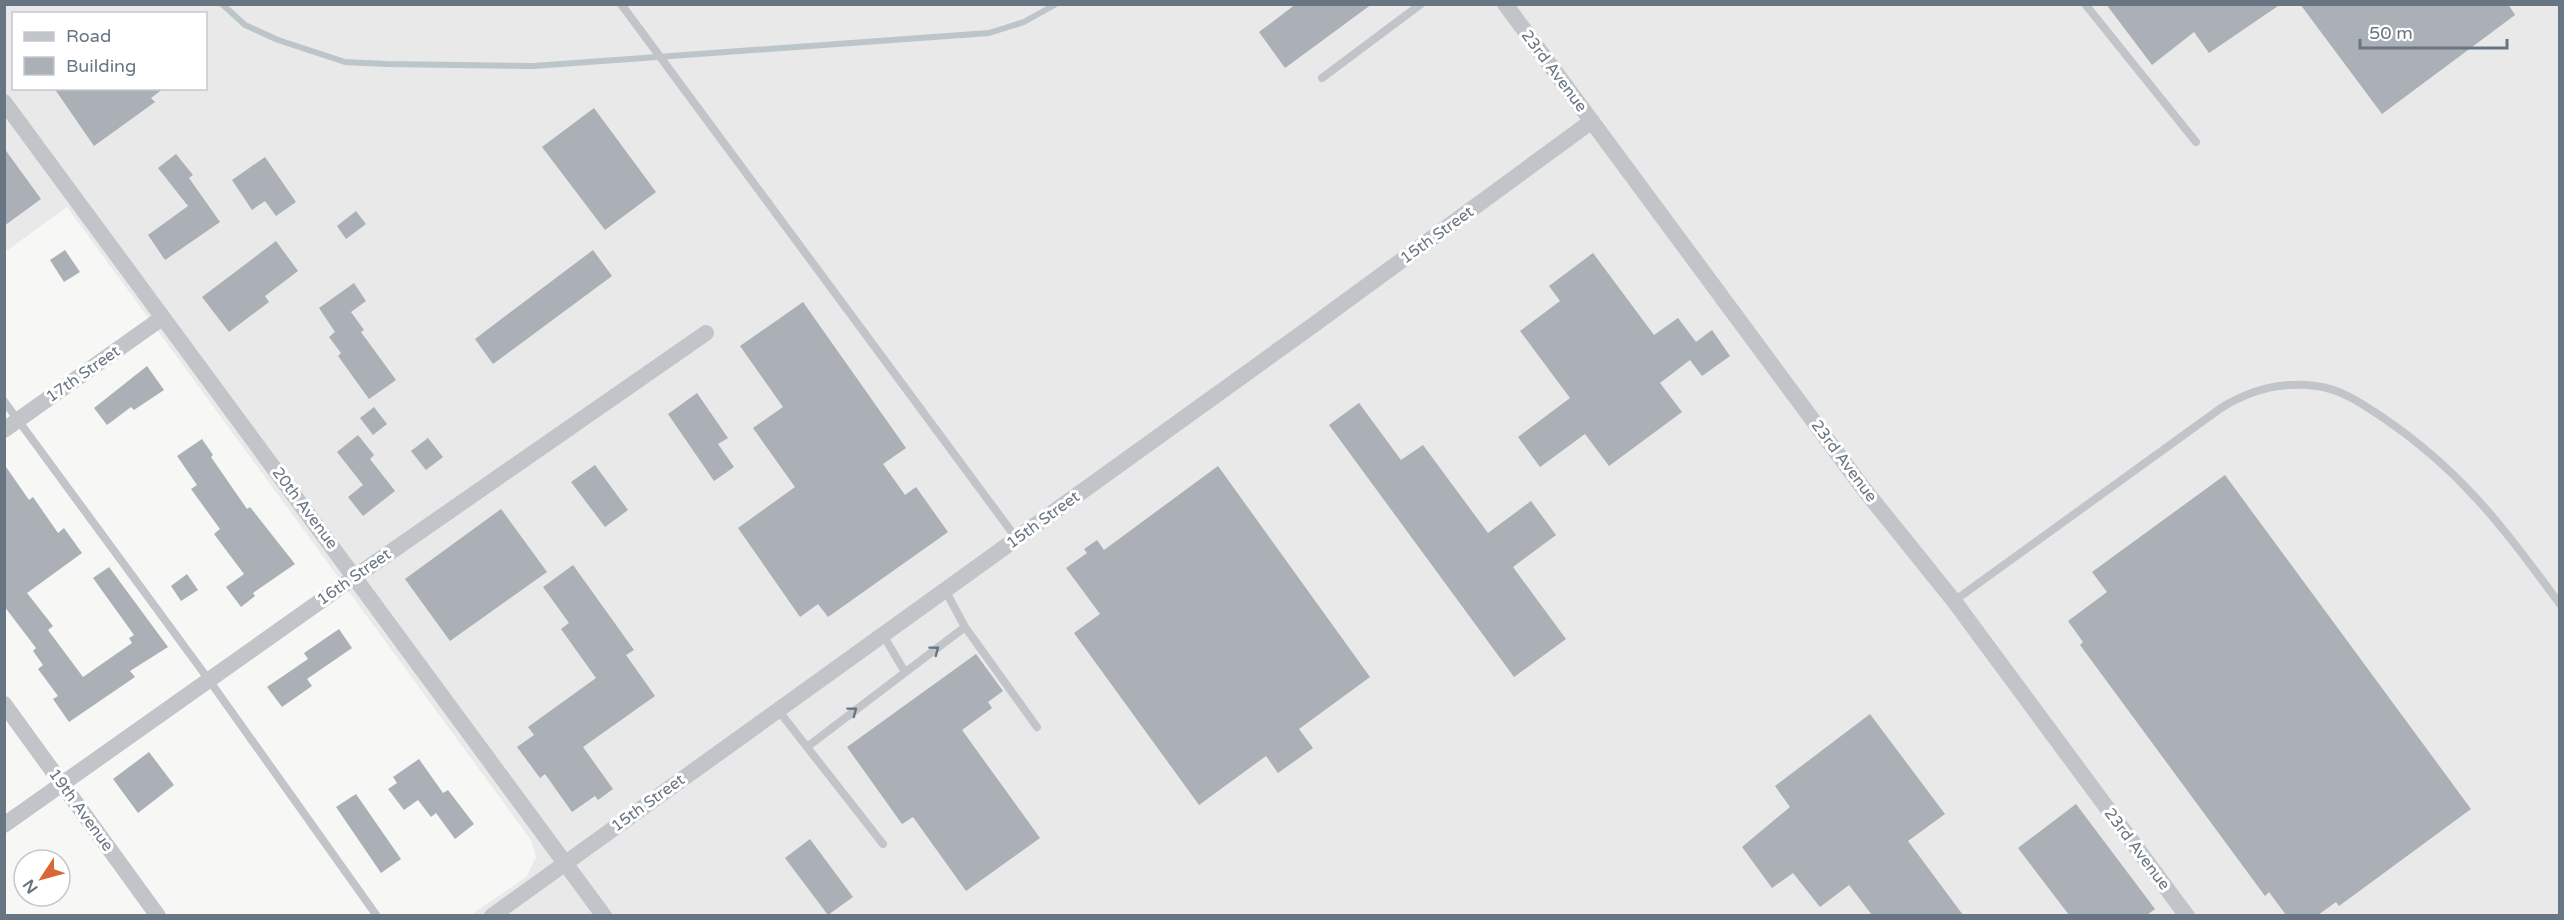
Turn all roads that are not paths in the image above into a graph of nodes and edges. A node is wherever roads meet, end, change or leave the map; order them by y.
1 (621, 4) edge
2 (1421, 4) edge
3 (1505, 4) edge
4 (2085, 4) edge
5 (1322, 78) dead end
6 (4, 102) edge
7 (1592, 121) junction
8 (2196, 142) dead end
9 (162, 318) junction
10 (706, 333) dead end
11 (4, 401) edge
12 (18, 420) junction
13 (4, 430) edge
14 (1017, 540) junction
15 (356, 576) junction
16 (945, 591) junction
17 (1954, 601) junction
18 (2559, 604) edge
19 (965, 627) junction
20 (883, 635) junction
21 (905, 672) junction
22 (209, 680) junction
23 (4, 704) edge
24 (778, 710) junction
25 (1037, 727) dead end
26 (807, 747) junction
27 (64, 785) junction
28 (4, 825) edge
29 (883, 844) dead end
30 (566, 863) junction
31 (158, 915) edge
32 (377, 915) edge
33 (492, 915) edge
34 (604, 915) edge
35 (2187, 915) edge

1 - 14 lane
2 - 5 lane
3 - 7 street, 23rd Avenue
4 - 8 lane
6 - 9 street, 20th Avenue
7 - 14 street, 15th Street
7 - 17 street, 23rd Avenue
9 - 12 street, 17th Street
9 - 15 street, 20th Avenue
10 - 15 street, 16th Street
11 - 12 lane
12 - 13 street, 17th Street
12 - 22 lane
14 - 16 street, 15th Street
15 - 22 street, 16th Street
15 - 30 street, 20th Avenue
16 - 19 lane
16 - 20 street, 15th Street
17 - 18 lane
17 - 35 street, 23rd Avenue
21 -> 19 lane
19 - 25 lane
20 - 21 lane
20 - 24 street, 15th Street
26 -> 21 lane
22 - 27 street, 16th Street
22 - 32 lane
23 - 27 street, 19th Avenue
24 - 26 lane
24 - 30 street, 15th Street
26 - 29 lane
27 - 28 street, 16th Street
27 - 31 street, 19th Avenue
30 - 33 street, 15th Street
30 - 34 street, 20th Avenue

